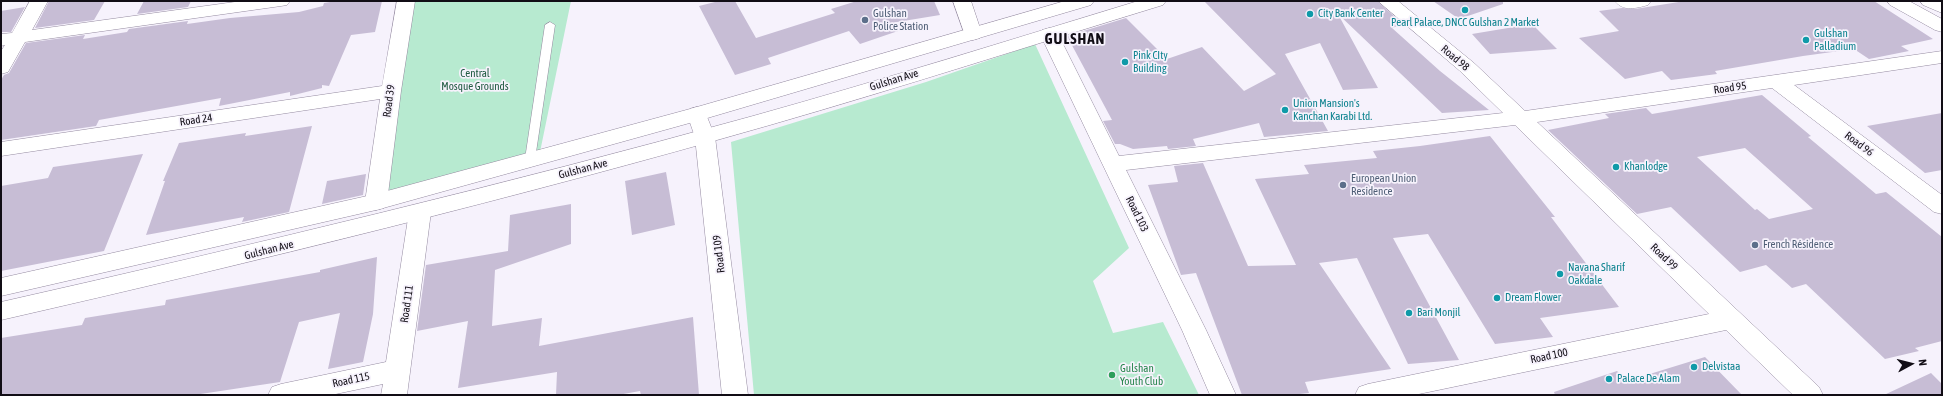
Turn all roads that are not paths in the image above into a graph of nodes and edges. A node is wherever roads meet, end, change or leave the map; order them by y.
1 (39, 1) edge
2 (281, 1) edge
3 (406, 1) edge
4 (962, 1) edge
5 (1085, 1) edge
6 (1157, 1) edge
7 (1387, 1) edge
8 (1624, 1) edge
9 (1642, 1) edge
10 (1896, 1) edge
11 (1929, 1) edge
12 (218, 6) edge
13 (1942, 8) edge
14 (550, 25) dead end
15 (1942, 26) edge
16 (974, 34) junction
17 (1049, 34) junction
18 (9, 39) edge
19 (1942, 57) edge
20 (1, 68) edge
21 (1776, 81) junction
22 (391, 91) junction
23 (697, 114) junction
24 (1519, 118) junction
25 (705, 136) junction
26 (1, 149) edge
27 (530, 159) junction
28 (1113, 164) junction
29 (376, 202) junction
30 (1942, 206) edge
31 (420, 212) junction
32 (1, 287) edge
33 (1, 311) edge
34 (1730, 319) junction
35 (397, 370) junction
36 (281, 395) edge
37 (394, 395) edge
38 (735, 395) edge
39 (1222, 395) edge
40 (1368, 395) edge
41 (1810, 395) edge

1 - 18 street
2 - 12 street
3 - 22 street, Road 39
4 - 16 street
5 - 16 street, Gulshan Ave
6 - 17 street, Gulshan Ave
7 - 24 street, Road 98
8 - 9 street
10 - 15 street
11 - 13 street
12 - 18 street
14 - 27 lane
16 - 23 street, Gulshan Ave
17 - 25 street, Gulshan Ave
17 - 28 street, Road 103
18 - 20 street
19 - 21 street, Road 95
21 - 24 street, Road 95
21 - 30 street, Road 96
22 - 26 street, Road 24
22 - 29 street, Road 39
23 - 25 street, Road 109
23 - 27 street, Gulshan Ave
24 - 28 street, Road 95
24 - 34 street, Road 99
25 - 31 street, Gulshan Ave
25 - 38 street, Road 109
27 - 29 street, Gulshan Ave
28 - 39 street, Road 103
29 - 32 street, Gulshan Ave
31 - 33 street, Gulshan Ave
31 - 35 street, Road 111
34 - 40 street, Road 100
34 - 41 street, Road 99
35 - 36 street, Road 115
35 - 37 street, Road 111

